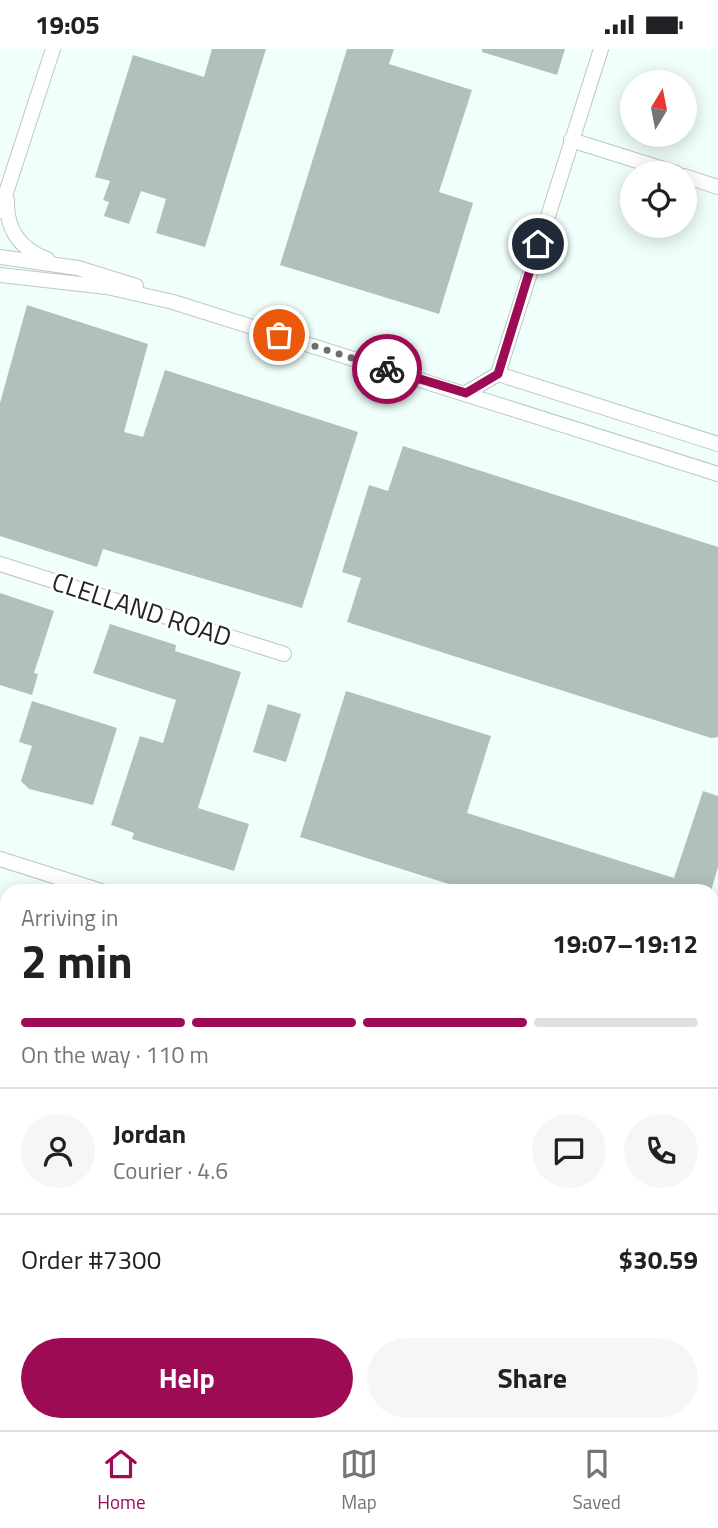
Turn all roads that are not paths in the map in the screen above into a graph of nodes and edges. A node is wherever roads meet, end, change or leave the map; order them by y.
1 (53, 49) edge
2 (601, 49) edge
3 (571, 140) junction
4 (638, 161) edge
5 (697, 180) edge
6 (9, 181) junction
7 (718, 187) edge
8 (0, 211) edge
9 (0, 257) edge
10 (78, 268) junction
11 (0, 275) edge
12 (173, 302) junction
13 (498, 374) junction
14 (466, 393) junction
15 (511, 408) junction
16 (718, 444) edge
17 (718, 474) edge
18 (0, 564) edge
19 (285, 654) dead end
20 (0, 859) edge
21 (79, 884) edge

1 - 6 street
2 - 3 street
3 - 4 street
3 - 13 street
5 - 7 street
6 - 8 street
6 - 10 street
9 - 10 street
10 - 12 street
11 - 12 street
12 - 14 street
13 - 14 street
13 - 15 street
13 - 16 street
14 - 15 street
15 - 17 street
18 - 19 street, CLELLAND ROAD
20 - 21 street

